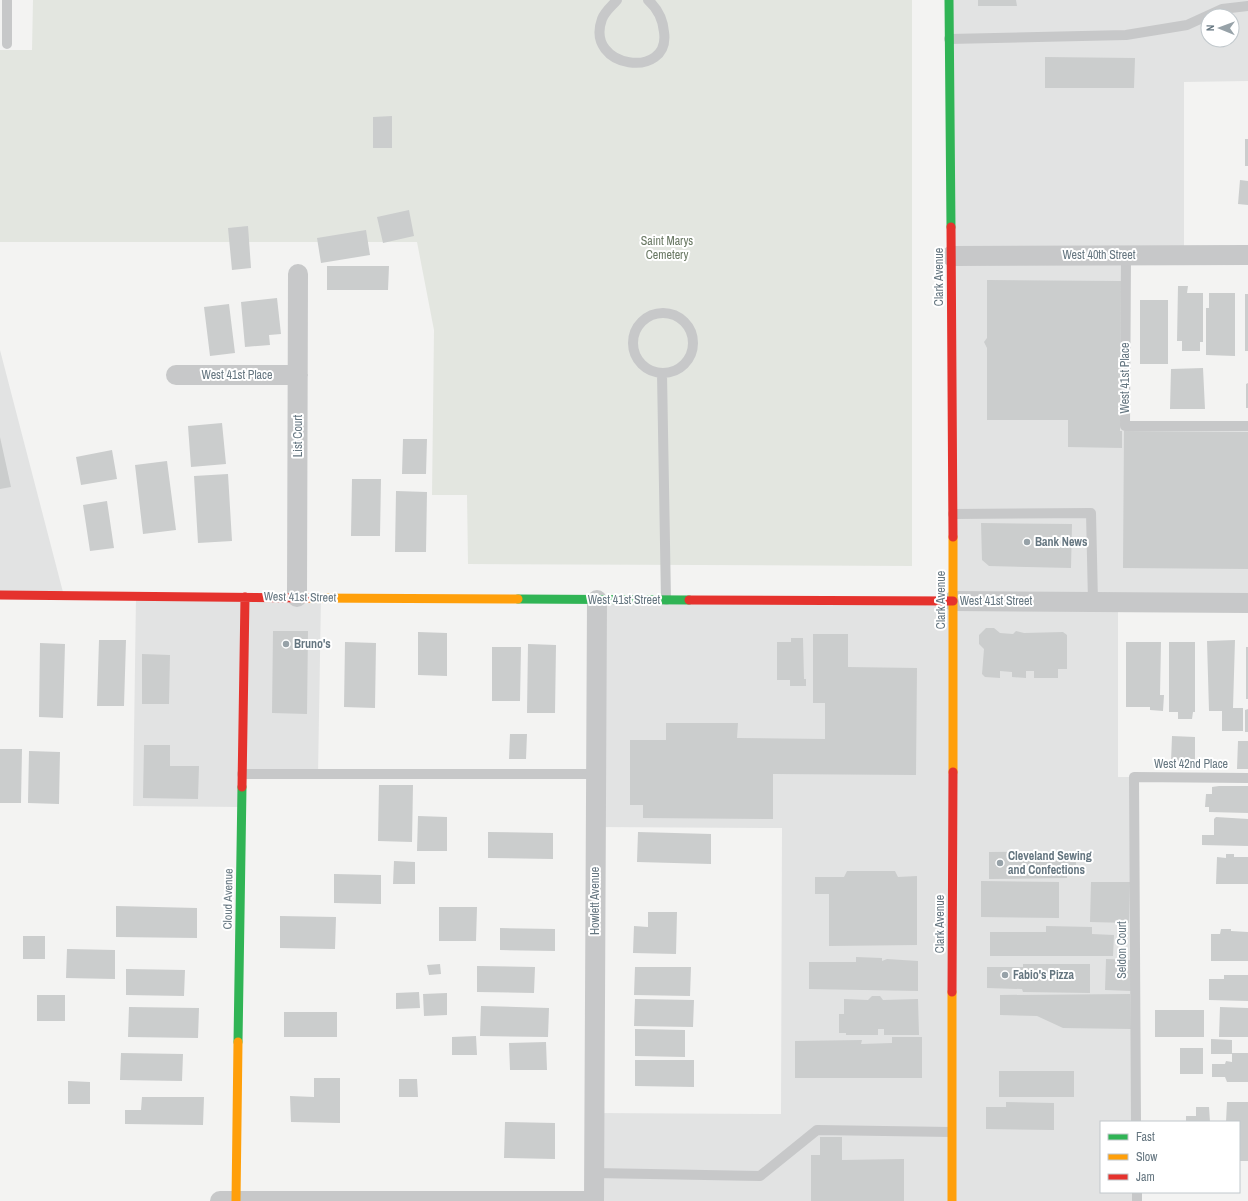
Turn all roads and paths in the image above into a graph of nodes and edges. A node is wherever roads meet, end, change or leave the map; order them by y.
1 (7, 0) edge
2 (617, 0) edge
3 (648, 0) edge
4 (949, 0) edge
5 (1248, 6) edge
6 (949, 39) junction
7 (7, 44) dead end
8 (1126, 255) junction
9 (1248, 255) edge
10 (951, 256) junction
11 (298, 274) dead end
12 (662, 374) junction
13 (298, 375) junction
14 (176, 376) dead end
15 (1248, 426) edge
16 (953, 514) junction
17 (0, 595) edge
18 (245, 597) junction
19 (296, 597) junction
20 (596, 600) junction
21 (666, 600) junction
22 (953, 601) junction
23 (1093, 602) junction
24 (1248, 603) edge
25 (242, 774) junction
26 (596, 774) junction
27 (1134, 777) joint
28 (1248, 778) edge
29 (1136, 1121) edge
30 (952, 1132) junction
31 (594, 1173) junction
32 (220, 1201) edge
33 (236, 1201) edge
34 (594, 1201) edge
35 (952, 1201) edge

1 - 7 lane
2 - 3 lane
4 - 6 street, Clark Avenue
5 - 6 lane
6 - 10 street, Clark Avenue
8 - 9 street, West 40th Street
8 - 10 street, West 40th Street
8 - 15 lane, West 41st Place
10 - 16 street, Clark Avenue
11 - 13 street, List Court
12 - 12 lane
12 - 21 lane
13 - 14 street, West 41st Place
13 - 19 street, List Court
16 - 22 street, Clark Avenue
16 - 23 lane
17 - 18 street, West 41st Street
18 - 19 street, West 41st Street
18 - 25 street, Cloud Avenue
19 - 20 street, West 41st Street
20 - 21 street, West 41st Street
20 - 26 street, Howlett Avenue
21 - 22 street, West 41st Street
22 - 23 street, West 41st Street
22 - 30 street, Clark Avenue
23 - 24 street, West 41st Street
25 - 26 lane
25 - 33 street, Cloud Avenue
26 - 31 street, Howlett Avenue
27 - 28 lane, West 42nd Place
27 - 29 lane, Seldon Court
30 - 31 lane
30 - 35 street, Clark Avenue
31 - 34 street, Howlett Avenue
32 - 33 street
33 - 34 street

